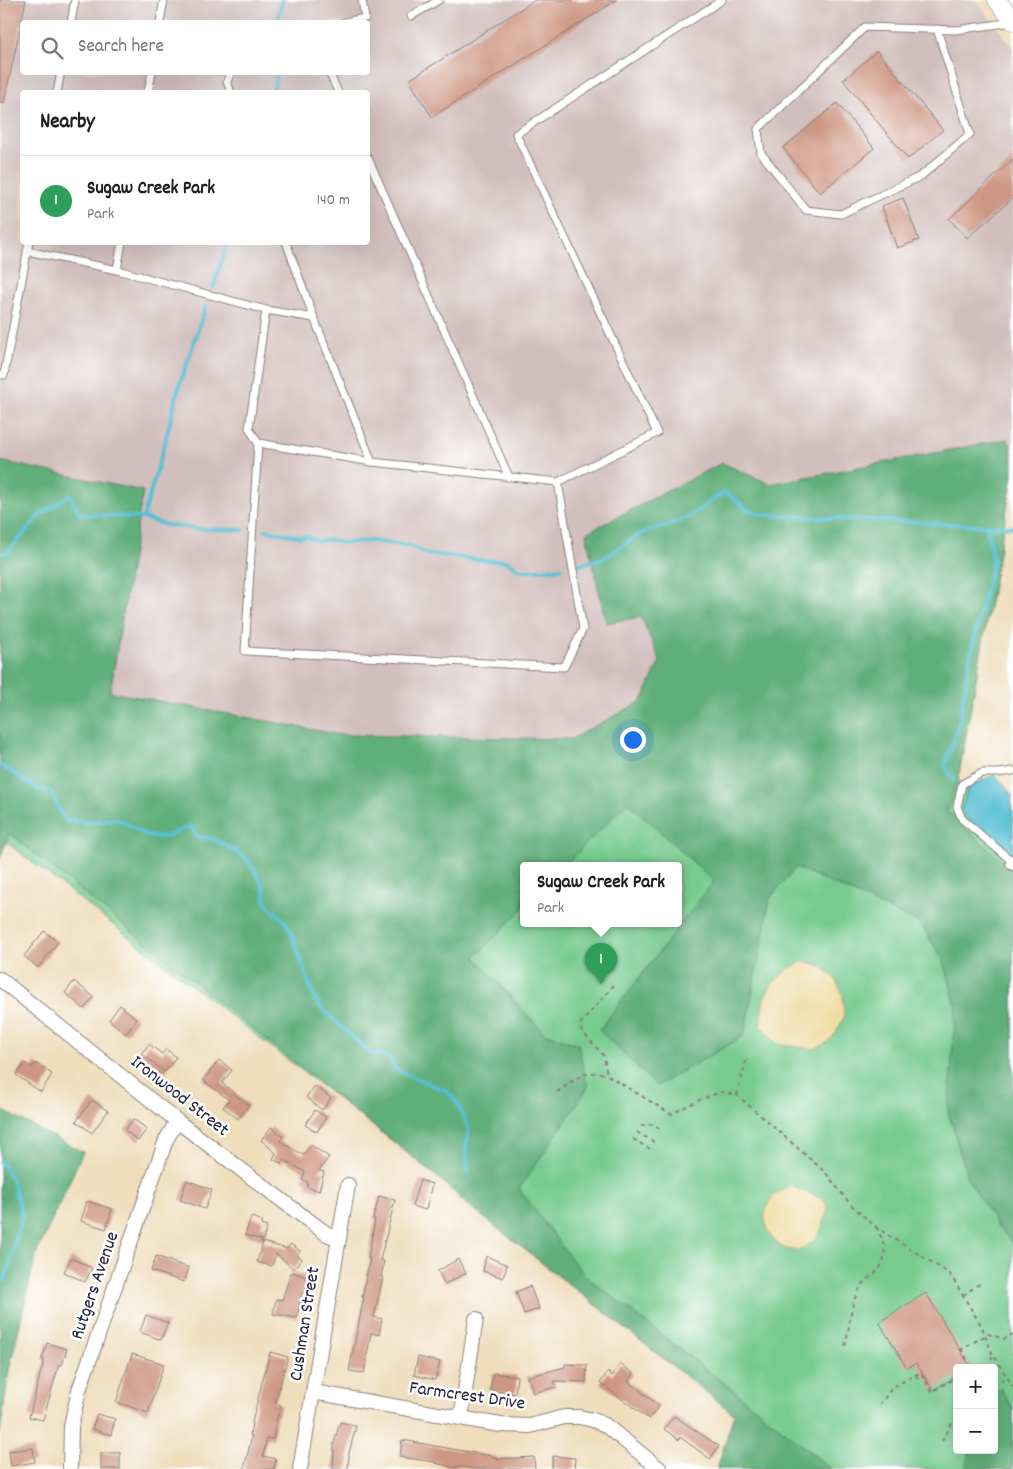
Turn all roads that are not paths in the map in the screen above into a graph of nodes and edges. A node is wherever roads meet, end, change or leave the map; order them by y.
1 (75, 0) edge
2 (164, 0) edge
3 (362, 0) edge
4 (440, 0) edge
5 (722, 0) edge
6 (997, 0) edge
7 (411, 16) dead end
8 (71, 20) edge
9 (160, 20) edge
10 (354, 20) edge
11 (1013, 22) edge
12 (937, 30) junction
13 (60, 75) edge
14 (151, 75) edge
15 (230, 75) edge
16 (330, 75) edge
17 (57, 90) edge
18 (148, 90) edge
19 (230, 90) edge
20 (337, 90) edge
21 (370, 163) edge
22 (28, 245) edge
23 (121, 245) edge
24 (287, 245) edge
25 (27, 251) junction
26 (117, 270) junction
27 (266, 310) junction
28 (314, 318) junction
29 (0, 375) edge
30 (258, 442) junction
31 (372, 462) junction
32 (509, 477) junction
33 (558, 482) junction
34 (1013, 771) edge
35 (1013, 863) edge
36 (0, 979) edge
37 (177, 1121) junction
38 (348, 1185) dead end
39 (339, 1239) junction
40 (476, 1319) dead end
41 (313, 1392) junction
42 (461, 1417) junction
43 (70, 1469) edge
44 (300, 1469) edge
45 (660, 1469) edge

1 - 8 lane
2 - 9 lane
3 - 10 lane
4 - 7 lane
5 - 33 lane
6 - 11 street
11 - 12 lane
12 - 12 lane
13 - 17 lane
14 - 18 lane
15 - 19 lane
16 - 20 lane
21 - 32 lane
22 - 25 lane
23 - 26 lane
24 - 28 lane
25 - 26 lane
25 - 29 lane
26 - 27 lane
27 - 28 lane
27 - 30 lane
28 - 31 lane
30 - 31 lane
30 - 33 lane
31 - 32 lane
32 - 33 lane
34 - 35 lane
36 - 37 street, Ironwood Street
37 - 39 street, Ironwood Street
37 - 43 street, Rutgers Avenue
38 - 39 street, Cushman Street
39 - 41 street, Cushman Street
40 - 42 street
41 - 42 street, Farmcrest Drive
41 - 44 street, Cushman Street
42 - 45 street, Farmcrest Drive

